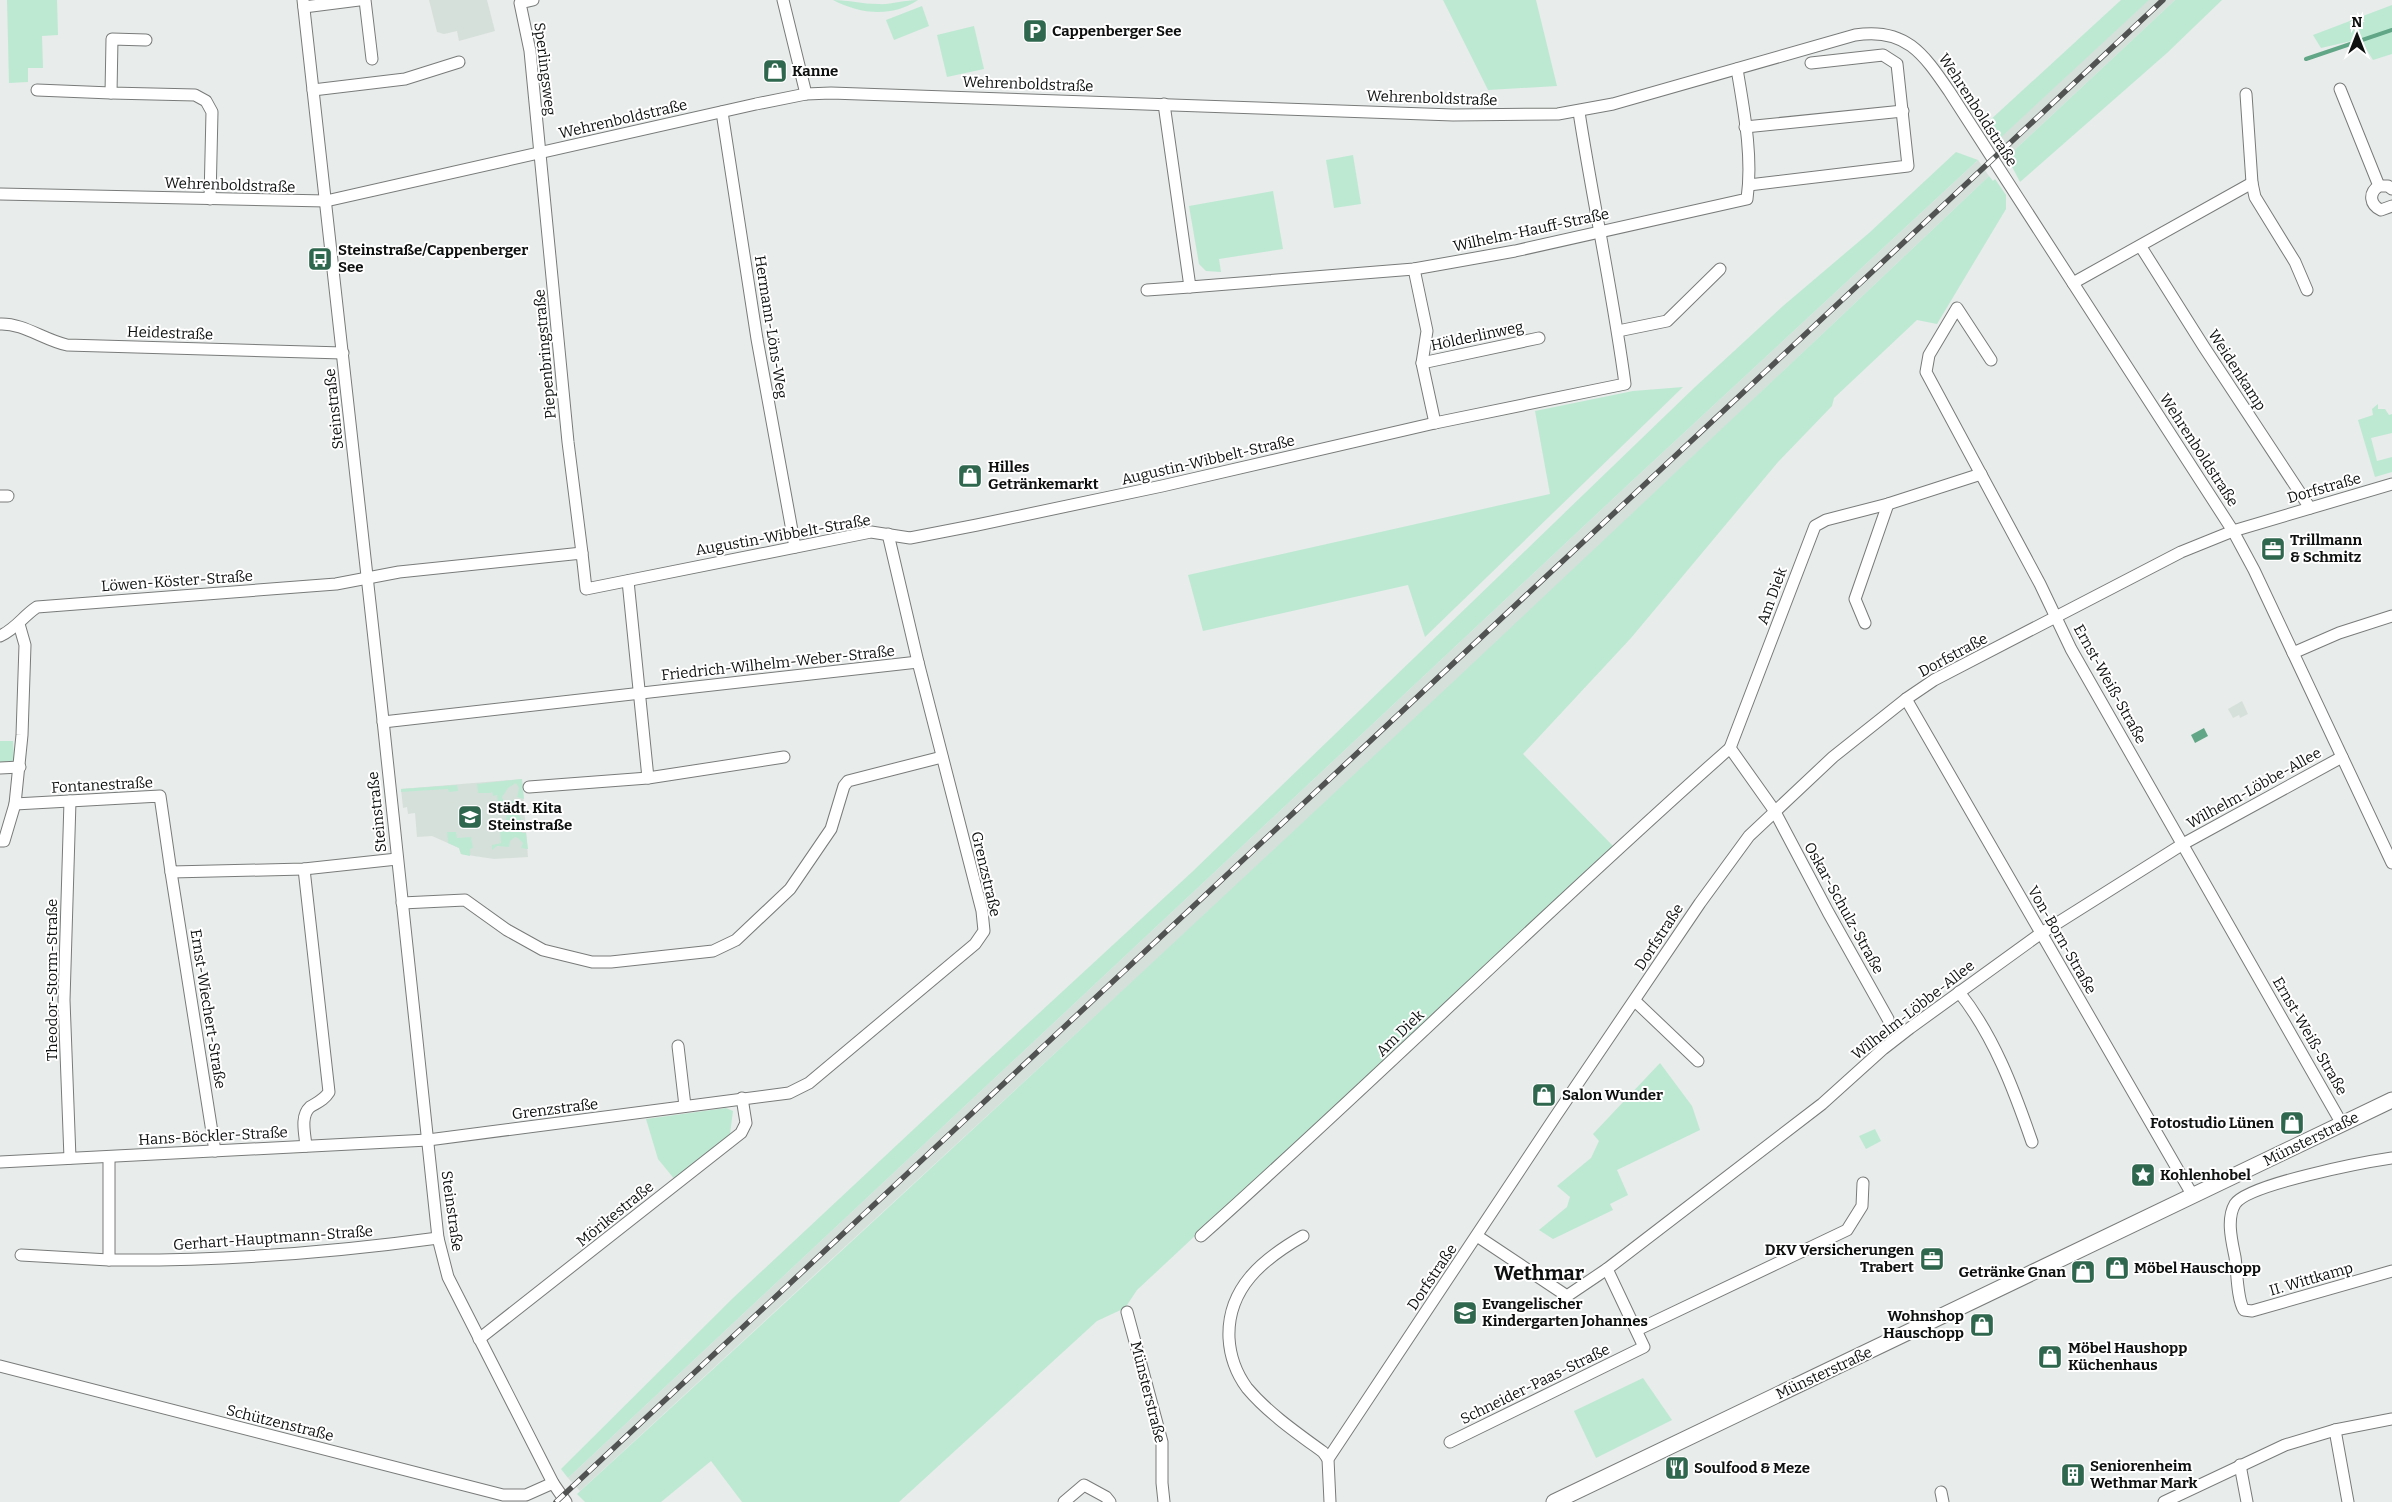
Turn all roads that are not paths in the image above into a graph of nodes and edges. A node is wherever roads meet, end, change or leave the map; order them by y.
1 (359, 0) edge
2 (365, 0) edge
3 (533, 0) edge
4 (783, 0) edge
5 (303, 4) edge
6 (146, 40) dead end
7 (372, 59) dead end
8 (459, 62) dead end
9 (1811, 63) dead end
10 (1737, 69) junction
11 (2340, 89) dead end
12 (37, 90) dead end
13 (313, 90) junction
14 (111, 93) junction
15 (806, 94) junction
16 (2246, 94) dead end
17 (1164, 104) junction
18 (1903, 111) junction
19 (722, 112) junction
20 (1579, 112) junction
21 (1745, 127) junction
22 (540, 153) junction
23 (2252, 184) junction
24 (1749, 185) junction
25 (2379, 186) junction
26 (2392, 189) edge
27 (0, 194) edge
28 (210, 199) junction
29 (326, 201) junction
30 (2392, 207) edge
31 (1599, 232) junction
32 (2141, 247) junction
33 (1414, 269) junction
34 (1720, 269) dead end
35 (2073, 283) junction
36 (1190, 287) junction
37 (1147, 290) dead end
38 (2307, 290) dead end
39 (0, 324) edge
40 (1618, 331) junction
41 (1539, 338) dead end
42 (342, 353) junction
43 (1991, 360) dead end
44 (1422, 363) junction
45 (1434, 423) junction
46 (1980, 474) junction
47 (2392, 484) edge
48 (1888, 504) junction
49 (2310, 508) junction
50 (2233, 531) junction
51 (888, 534) junction
52 (795, 547) junction
53 (582, 553) junction
54 (367, 579) junction
55 (628, 581) junction
56 (2392, 616) edge
57 (2056, 618) junction
58 (19, 624) junction
59 (1865, 624) dead end
60 (0, 636) edge
61 (2293, 653) junction
62 (918, 662) junction
63 (641, 693) junction
64 (1906, 699) junction
65 (383, 722) junction
66 (1730, 748) junction
67 (784, 757) dead end
68 (942, 757) junction
69 (2342, 757) junction
70 (20, 767) junction
71 (0, 768) edge
72 (648, 778) junction
73 (529, 787) dead end
74 (70, 801) junction
75 (15, 804) junction
76 (1774, 810) junction
77 (0, 841) edge
78 (2183, 844) junction
79 (397, 859) junction
80 (2392, 863) edge
81 (304, 869) junction
82 (171, 872) junction
83 (402, 904) junction
84 (2040, 934) junction
85 (1959, 992) junction
86 (1635, 1001) junction
87 (1888, 1019) dead end
88 (678, 1046) dead end
89 (1698, 1060) dead end
90 (742, 1098) junction
91 (2392, 1100) edge
92 (685, 1106) junction
93 (2342, 1124) junction
94 (428, 1140) junction
95 (2032, 1142) dead end
96 (306, 1146) junction
97 (216, 1150) junction
98 (109, 1156) junction
99 (70, 1158) junction
100 (2392, 1158) edge
101 (0, 1162) edge
102 (1863, 1182) dead end
103 (2193, 1196) junction
104 (1201, 1236) dead end
105 (1302, 1236) dead end
106 (1477, 1236) junction
107 (438, 1238) junction
108 (21, 1255) dead end
109 (109, 1260) junction
110 (1607, 1269) junction
111 (2392, 1271) edge
112 (1127, 1312) dead end
113 (1637, 1330) junction
114 (479, 1339) junction
115 (0, 1366) edge
116 (2392, 1419) edge
117 (2335, 1430) junction
118 (1450, 1442) dead end
119 (1328, 1459) junction
120 (2240, 1465) junction
121 (552, 1483) junction
122 (502, 1498) edge
123 (566, 1502) edge
124 (1064, 1502) edge
125 (1110, 1502) edge
126 (1164, 1502) edge
127 (1330, 1502) edge
128 (1554, 1502) edge
129 (2164, 1502) edge
130 (2247, 1502) edge
131 (2348, 1502) edge

1 - 5 street, Steinstraße
2 - 7 street
3 - 22 street, Sperlingsweg
4 - 15 street
5 - 13 street, Steinstraße
6 - 14 street
8 - 13 street
9 - 18 street
10 - 20 street, Wehrenboldstraße
10 - 21 street
10 - 35 street, Wehrenboldstraße
11 - 25 street
12 - 14 street
13 - 29 street, Steinstraße
14 - 28 street
15 - 17 street, Wehrenboldstraße
15 - 19 street, Wehrenboldstraße
16 - 23 street
17 - 20 street, Wehrenboldstraße
17 - 36 street
18 - 21 street
18 - 24 street
19 - 22 street, Wehrenboldstraße
19 - 52 street, Hermann-Löns-Weg
20 - 31 street, Augustin-Wibbelt-Straße
21 - 24 street
22 - 29 street, Wehrenboldstraße
22 - 53 street, Piepenbringstraße
23 - 32 street
23 - 38 street
24 - 31 street, Wilhelm-Hauff-Straße
25 - 26 street
25 - 30 street
27 - 28 street, Wehrenboldstraße
28 - 29 street, Wehrenboldstraße
29 - 42 street, Steinstraße
31 - 33 street, Wilhelm-Hauff-Straße
31 - 40 street, Augustin-Wibbelt-Straße
32 - 35 street
32 - 49 street, Weidenkamp
33 - 36 street, Wilhelm-Hauff-Straße
33 - 44 street, Hölderlinweg
34 - 40 street
35 - 50 street, Wehrenboldstraße
36 - 37 street, Wilhelm-Hauff-Straße
39 - 42 street, Heidestraße
40 - 45 street, Augustin-Wibbelt-Straße
41 - 44 street, Hölderlinweg
42 - 54 street, Steinstraße
43 - 46 street, Ernst-Weiß-Straße
44 - 45 street, Hölderlinweg
45 - 51 street, Augustin-Wibbelt-Straße
46 - 48 street, Am Diek
46 - 57 street, Ernst-Weiß-Straße
47 - 49 street, Dorfstraße
48 - 59 street
48 - 66 street, Am Diek
49 - 50 street, Dorfstraße
50 - 57 street, Dorfstraße
50 - 61 street, Wehrenboldstraße
51 - 52 street, Augustin-Wibbelt-Straße
51 - 62 street, Grenzstraße
52 - 55 street, Augustin-Wibbelt-Straße
53 - 54 street
53 - 55 street, Augustin-Wibbelt-Straße
54 - 58 street, Löwen-Köster-Straße
54 - 65 street, Steinstraße
55 - 63 street
56 - 61 street
57 - 64 street, Dorfstraße
57 - 78 street, Ernst-Weiß-Straße
58 - 60 street, Löwen-Köster-Straße
58 - 70 street
61 - 69 street, Wehrenboldstraße
62 - 63 street, Friedrich-Wilhelm-Weber-Straße
62 - 68 street, Grenzstraße
63 - 65 street, Friedrich-Wilhelm-Weber-Straße
63 - 72 street
64 - 76 street, Dorfstraße
64 - 84 street, Von-Born-Straße
65 - 79 street, Steinstraße
66 - 76 street, Oskar-Schulz-Straße
66 - 104 street, Am Diek
67 - 72 street
68 - 83 street
68 - 90 street, Grenzstraße
69 - 78 street, Wilhelm-Löbbe-Allee
69 - 80 street, Wehrenboldstraße
70 - 71 street
70 - 75 street
72 - 73 street
74 - 75 street, Fontanestraße
74 - 82 street, Fontanestraße
74 - 99 street, Theodor-Storm-Straße
75 - 77 street
76 - 86 street, Dorfstraße
76 - 87 street, Oskar-Schulz-Straße
78 - 84 street, Wilhelm-Löbbe-Allee
78 - 93 street, Ernst-Weiß-Straße
79 - 81 street
79 - 83 street, Steinstraße
81 - 82 street
81 - 96 street
82 - 97 street, Ernst-Wiechert-Straße
83 - 94 street, Steinstraße
84 - 85 street, Wilhelm-Löbbe-Allee
84 - 103 street, Von-Born-Straße
85 - 95 street
85 - 110 street, Wilhelm-Löbbe-Allee
86 - 89 street
86 - 106 street, Dorfstraße
88 - 92 street
90 - 92 street, Grenzstraße
90 - 114 street, Mörikestraße
91 - 93 main road, Münsterstraße
92 - 94 street, Grenzstraße
93 - 103 main road, Münsterstraße
94 - 96 street, Hans-Böckler-Straße
94 - 107 street, Steinstraße
96 - 97 street, Hans-Böckler-Straße
97 - 98 street, Hans-Böckler-Straße
98 - 99 street, Hans-Böckler-Straße
98 - 109 street
99 - 101 street, Hans-Böckler-Straße
100 - 111 street, II. Wittkamp
102 - 113 street
103 - 128 main road, Münsterstraße
105 - 119 street
106 - 110 street, Wilhelm-Löbbe-Allee
106 - 119 street, Dorfstraße
107 - 109 street, Gerhart-Hauptmann-Straße
107 - 114 street, Steinstraße
108 - 109 street, Gerhart-Hauptmann-Straße
110 - 113 street, Schneider-Paas-Straße
112 - 126 street, Münsterstraße
113 - 118 street, Schneider-Paas-Straße
114 - 121 street, Steinstraße
115 - 122 street, Schützenstraße
116 - 117 street
117 - 120 street
117 - 131 street
119 - 127 street
120 - 129 street
120 - 130 street
121 - 122 street, Schützenstraße
121 - 123 street, Steinstraße
124 - 125 street

